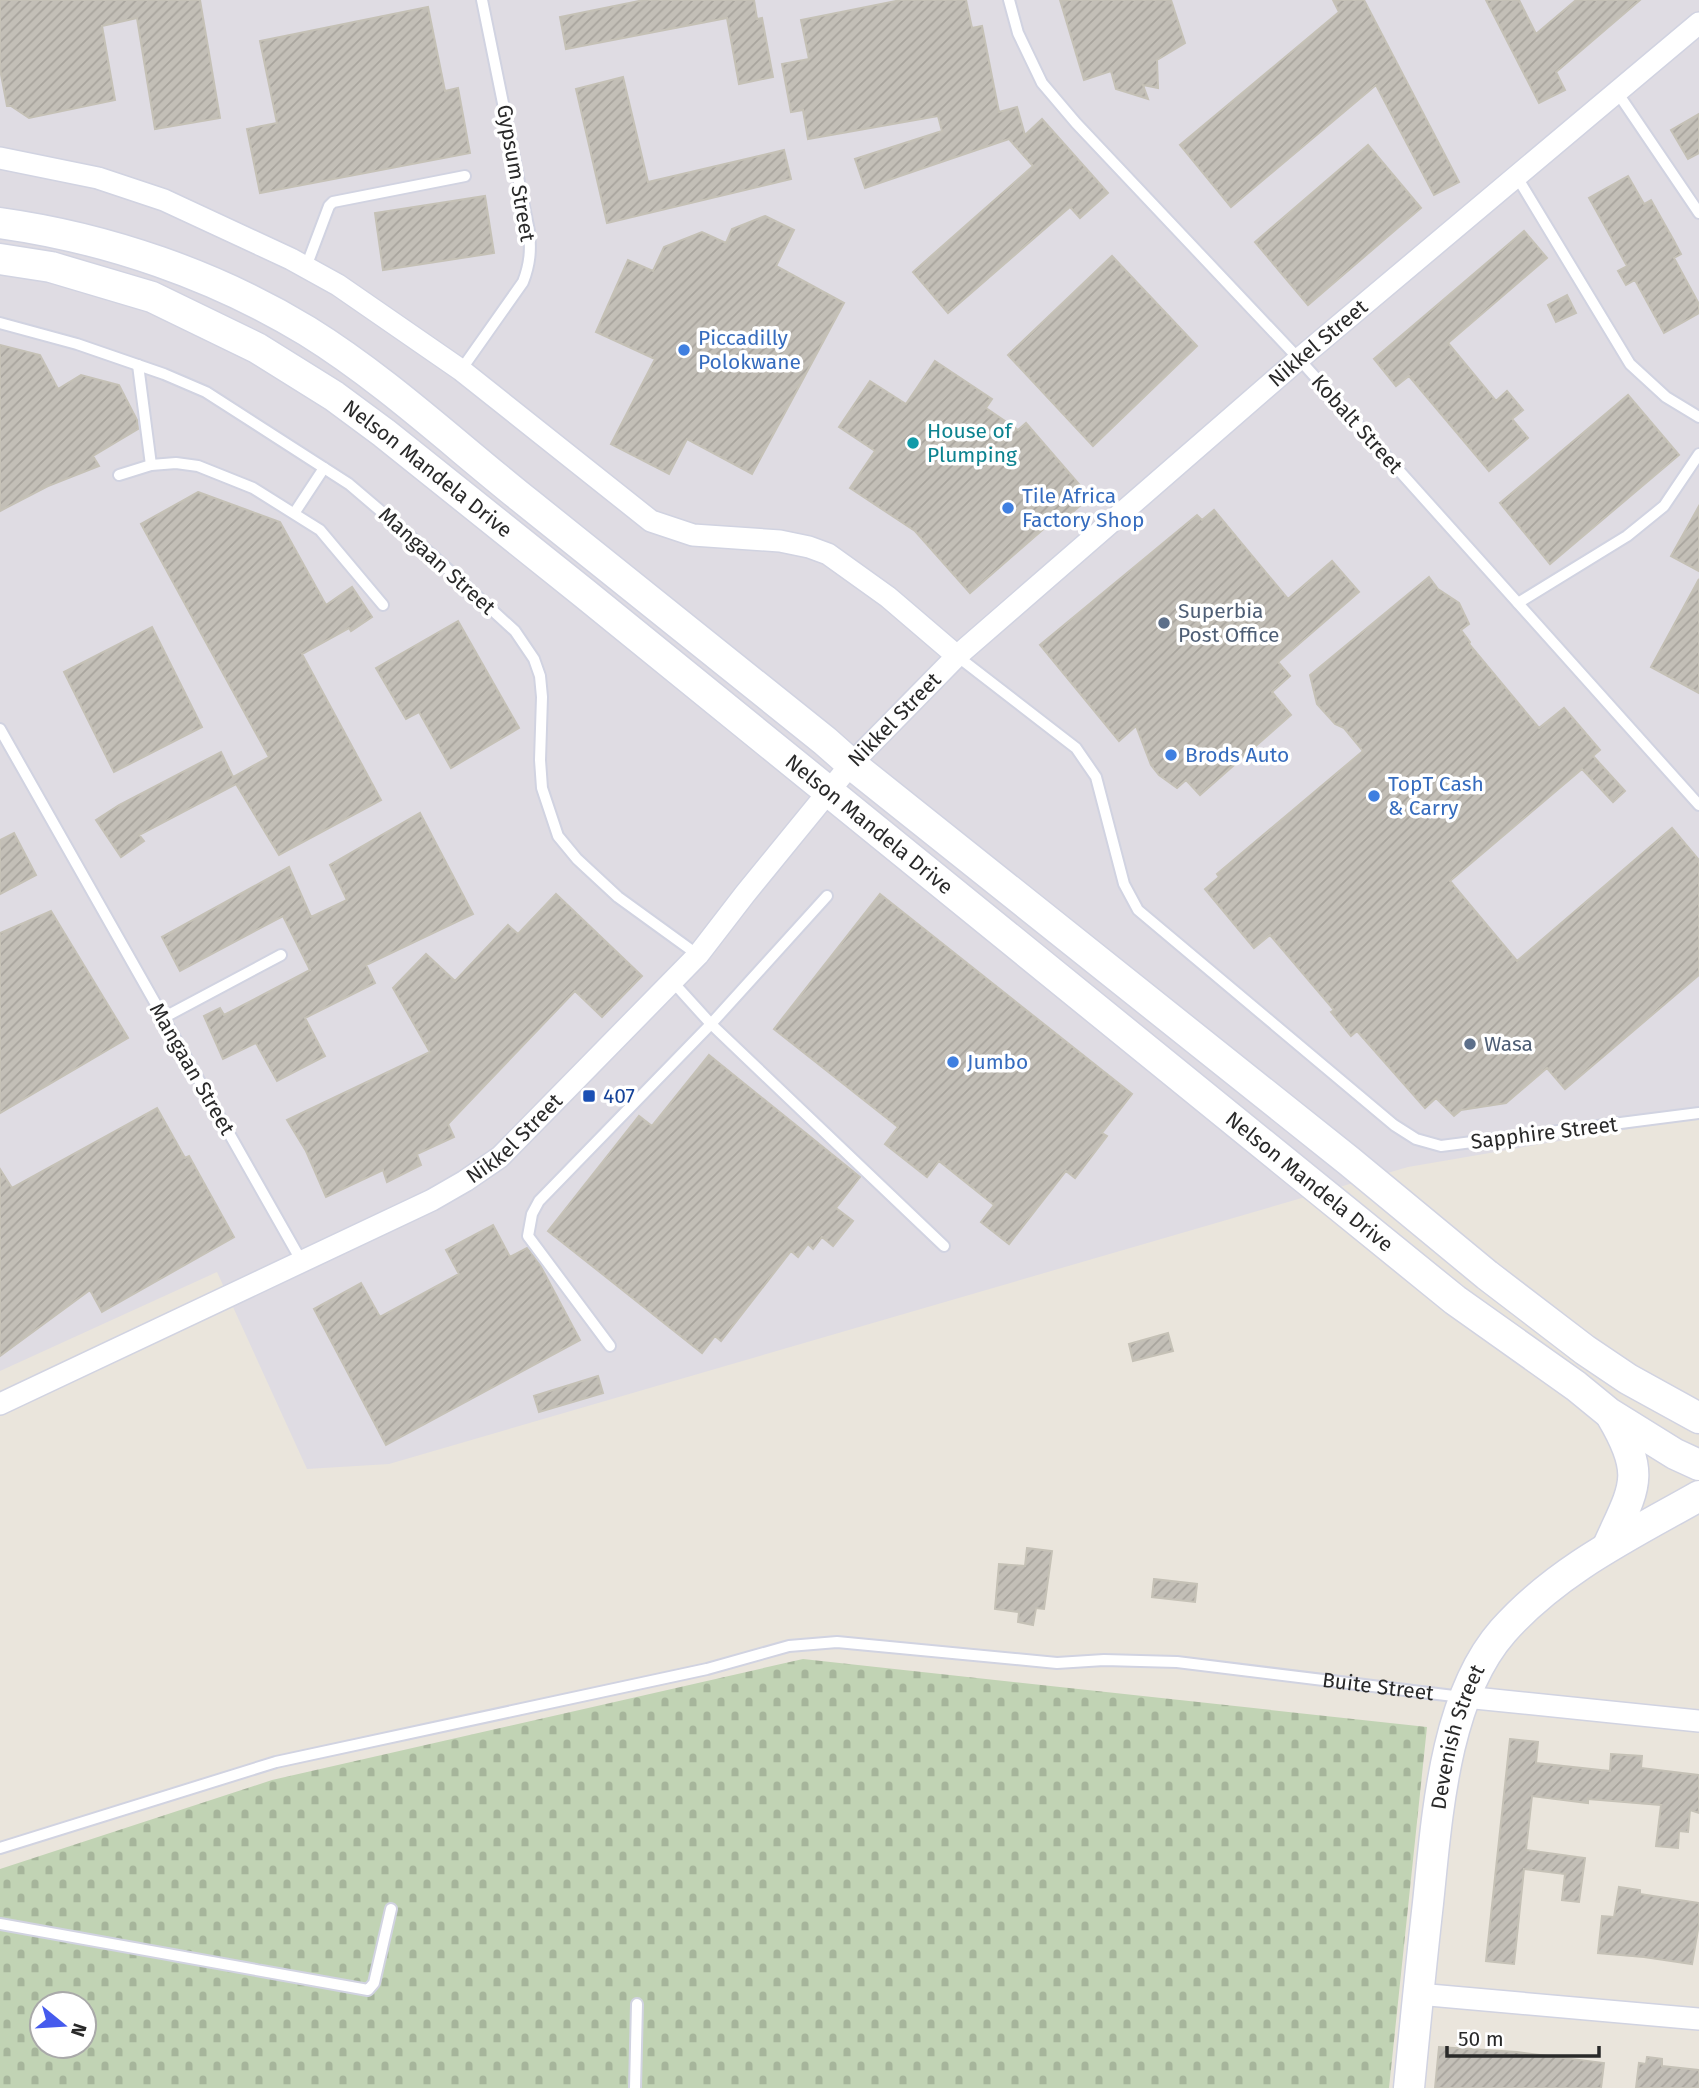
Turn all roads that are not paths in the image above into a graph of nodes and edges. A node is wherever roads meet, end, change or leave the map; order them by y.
1 (482, 0) edge
2 (1009, 0) edge
3 (1699, 23) edge
4 (1617, 92) junction
5 (0, 158) edge
6 (465, 176) dead end
7 (1517, 177) junction
8 (1699, 213) edge
9 (0, 223) edge
10 (0, 259) edge
11 (306, 267) junction
12 (0, 323) edge
13 (1299, 359) junction
14 (138, 365) junction
15 (461, 370) junction
16 (1699, 417) edge
17 (1699, 454) edge
18 (151, 465) junction
19 (324, 468) junction
20 (119, 475) dead end
21 (295, 512) junction
22 (1518, 603) junction
23 (383, 605) dead end
24 (957, 656) junction
25 (0, 729) edge
26 (851, 764) junction
27 (828, 792) junction
28 (1699, 805) edge
29 (827, 897) dead end
30 (281, 955) dead end
31 (698, 955) junction
32 (672, 981) junction
33 (163, 1018) junction
34 (711, 1024) junction
35 (1699, 1113) edge
36 (944, 1246) dead end
37 (302, 1262) junction
38 (610, 1346) dead end
39 (0, 1404) edge
40 (1609, 1413) junction
41 (1699, 1418) edge
42 (1699, 1465) edge
43 (1699, 1496) edge
44 (1608, 1546) junction
45 (1465, 1697) junction
46 (1699, 1721) edge
47 (0, 1847) edge
48 (391, 1909) dead end
49 (0, 1924) edge
50 (1418, 1994) junction
51 (637, 2004) dead end
52 (1699, 2019) edge
53 (635, 2088) edge
54 (1409, 2088) edge

1 - 15 lane, Gypsum Street
2 - 13 lane, Kobalt Street
3 - 4 street, Nikkel Street
4 - 7 street, Nikkel Street
4 - 8 lane
5 - 11 street
6 - 11 lane
7 - 13 street, Nikkel Street
7 - 16 lane
9 - 26 main road, Nelson Mandela Drive
10 - 27 main road, Nelson Mandela Drive
11 - 15 street
12 - 14 lane, Mangaan Street
13 - 22 lane, Kobalt Street
13 - 24 street, Nikkel Street
14 - 18 lane
14 - 19 lane, Mangaan Street
15 - 24 street
17 - 22 lane
18 - 20 lane
18 - 21 lane
19 - 21 lane
19 - 31 lane, Mangaan Street
21 - 23 lane
22 - 28 lane, Kobalt Street
24 - 26 street, Nikkel Street
24 - 35 lane, Sapphire Street
25 - 33 lane, Mangaan Street
26 - 27 street, Nikkel Street
26 - 41 main road, Nelson Mandela Drive
27 - 31 street, Nikkel Street
27 - 40 main road, Nelson Mandela Drive
29 - 34 lane
30 - 33 lane
31 - 32 street, Nikkel Street
32 - 34 lane
32 - 37 street, Nikkel Street
33 - 37 lane, Mangaan Street
34 - 36 lane
34 - 38 lane
37 - 39 street, Nikkel Street
40 - 42 main road, Nelson Mandela Drive
40 - 44 main road
43 - 44 main road, Devenish Street
44 - 45 main road, Devenish Street
45 - 46 street, Buite Street
45 - 47 lane, Buite Street
45 - 50 main road, Devenish Street
48 - 49 lane
50 - 52 street
50 - 54 main road, Devenish Street
51 - 53 lane

